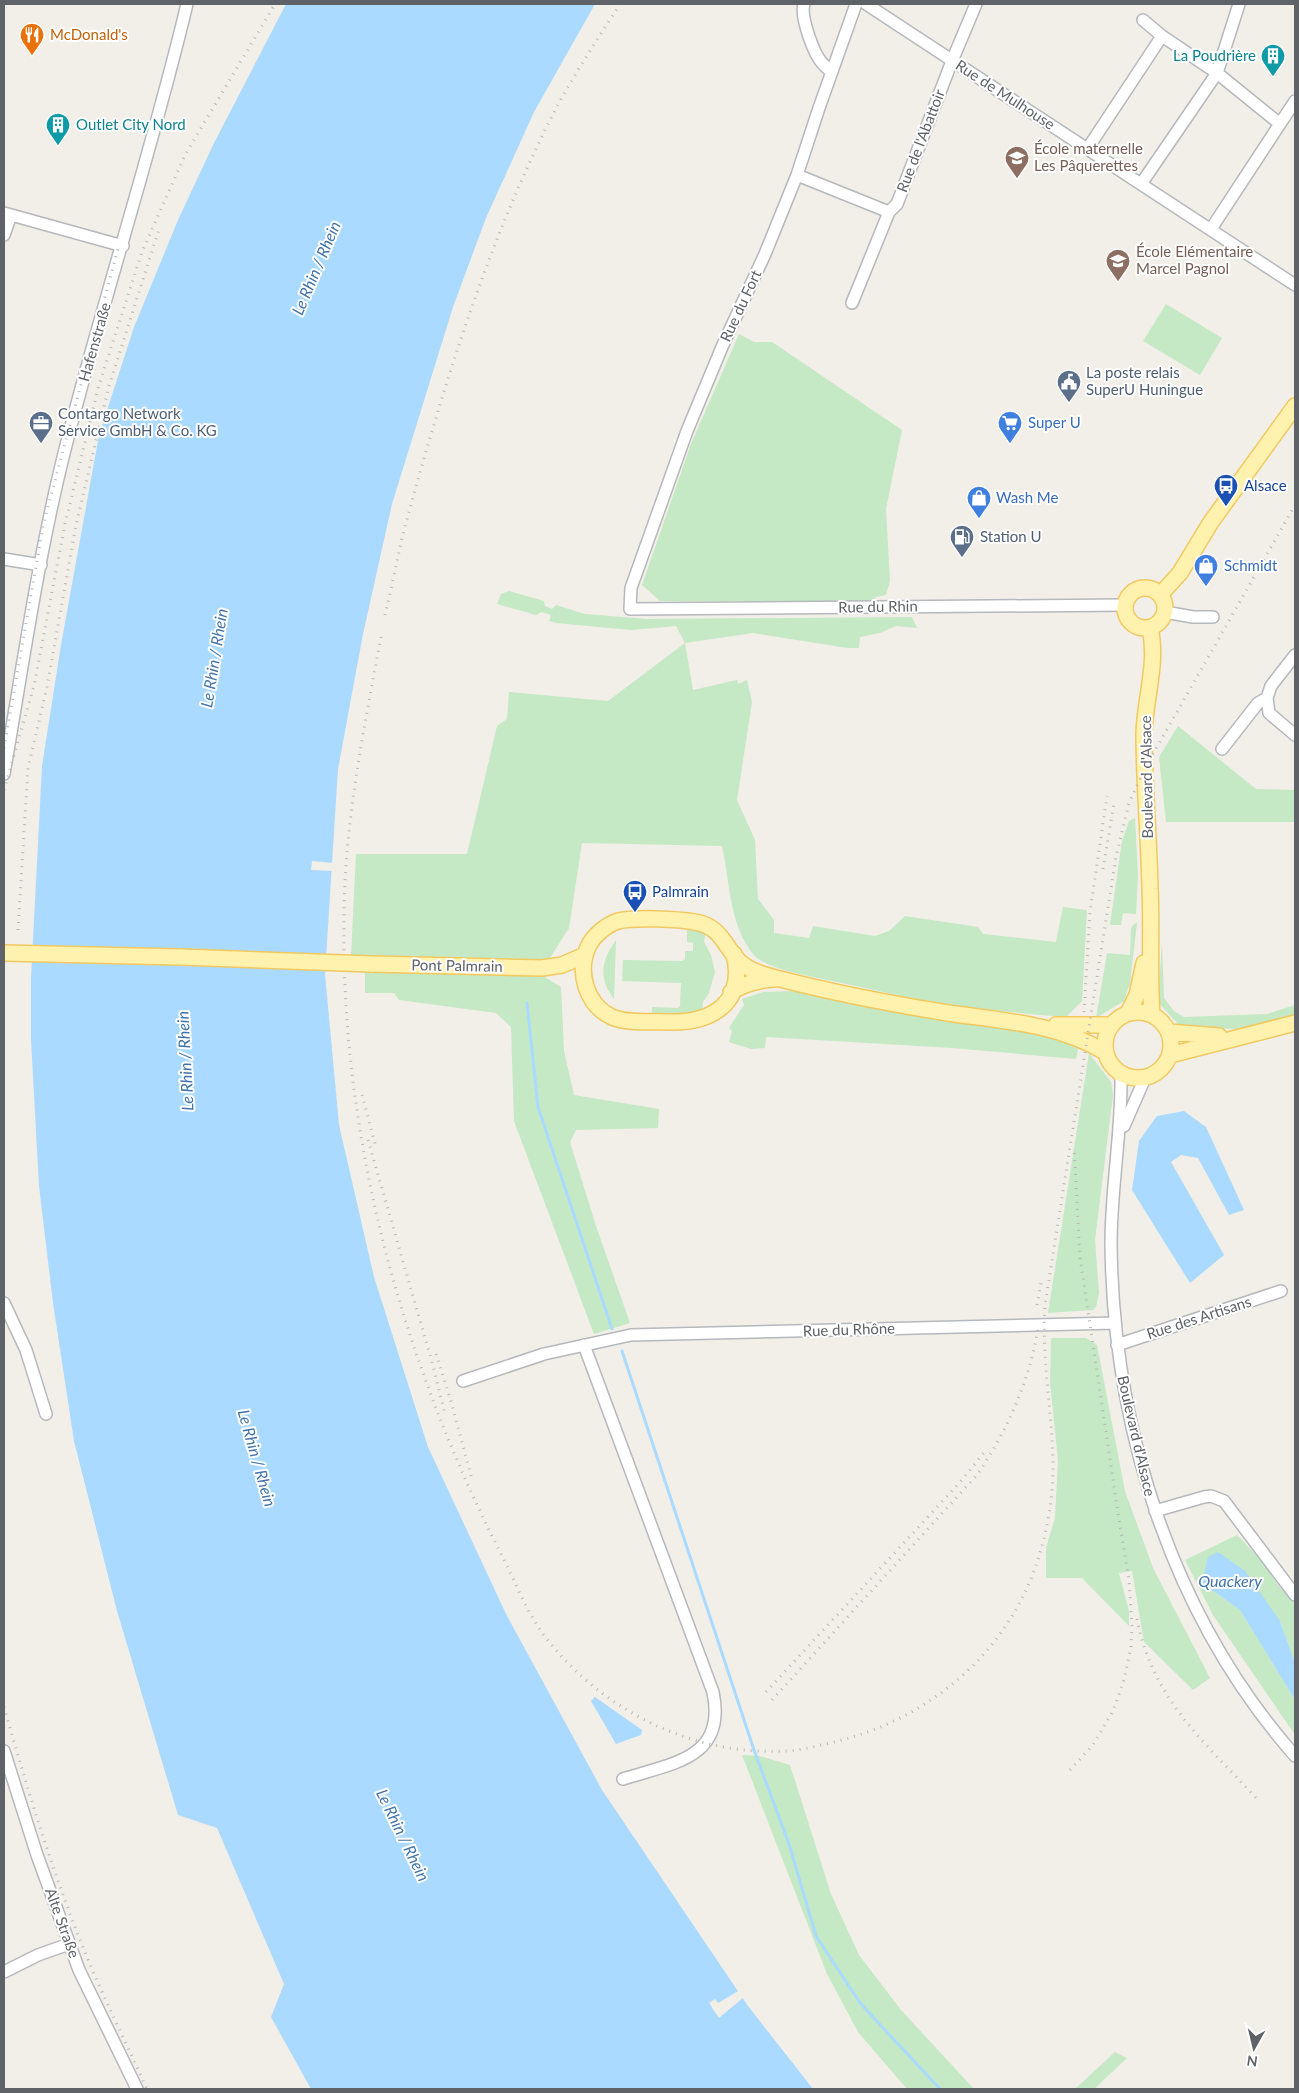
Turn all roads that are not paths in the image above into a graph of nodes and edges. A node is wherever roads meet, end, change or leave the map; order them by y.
1 (187, 4) edge
2 (804, 4) edge
3 (856, 4) edge
4 (866, 4) edge
5 (976, 4) edge
6 (1239, 4) edge
7 (1143, 20) dead end
8 (1162, 36) junction
9 (952, 61) junction
10 (832, 72) junction
11 (1216, 73) junction
12 (1295, 101) edge
13 (1280, 124) junction
14 (1088, 148) junction
15 (797, 175) junction
16 (1141, 184) junction
17 (889, 212) junction
18 (7, 214) edge
19 (1211, 229) junction
20 (4, 235) edge
21 (123, 246) junction
22 (1295, 285) edge
23 (852, 303) dead end
24 (1295, 406) edge
25 (4, 558) edge
26 (41, 565) junction
27 (1160, 594) junction
28 (1126, 605) junction
29 (630, 609) joint
30 (1165, 612) junction
31 (1214, 617) dead end
32 (1150, 628) junction
33 (1295, 655) edge
34 (1267, 698) junction
35 (1295, 735) edge
36 (1222, 749) dead end
37 (4, 774) edge
38 (1149, 927) junction
39 (4, 953) edge
40 (734, 954) junction
41 (585, 955) junction
42 (542, 968) junction
43 (779, 979) junction
44 (584, 984) junction
45 (731, 992) junction
46 (1128, 1013) junction
47 (1152, 1015) junction
48 (1295, 1022) edge
49 (1035, 1024) junction
50 (1111, 1025) junction
51 (1168, 1032) junction
52 (1237, 1037) junction
53 (1105, 1052) junction
54 (1170, 1055) junction
55 (1121, 1074) junction
56 (1145, 1078) junction
57 (1120, 1138) junction
58 (1281, 1292) dead end
59 (4, 1303) edge
60 (1114, 1323) junction
61 (584, 1345) junction
62 (1117, 1345) junction
63 (463, 1381) dead end
64 (46, 1414) dead end
65 (1155, 1511) junction
66 (1295, 1595) edge
67 (4, 1751) edge
68 (1295, 1756) edge
69 (622, 1779) dead end
70 (69, 1944) junction
71 (4, 1972) edge
72 (137, 2089) edge

1 - 21 street, Hafenstraße
2 - 10 street
3 - 10 street, Rue du Fort
4 - 9 street, Rue de Mulhouse
5 - 9 street, Rue de l'Abattoir
6 - 11 street
7 - 8 street
8 - 11 street
8 - 14 street
9 - 14 street, Rue de Mulhouse
9 - 17 street, Rue de l'Abattoir
10 - 15 street, Rue du Fort
11 - 13 street
11 - 16 street
12 - 13 street
13 - 19 street
14 - 16 street, Rue de Mulhouse
15 - 17 street
15 - 29 street, Rue du Fort
16 - 19 street, Rue de Mulhouse
17 - 23 street, Rue de l'Abattoir
18 - 20 street
18 - 21 street
19 - 22 street, Rue de Mulhouse
21 - 26 street, Hafenstraße
24 - 27 main road
25 - 26 street
26 - 37 street, Hafenstraße
27 - 28 main road
27 - 30 main road
28 - 29 street, Rue du Rhin
28 - 32 main road
30 - 31 street
30 - 32 main road
32 - 38 main road, Boulevard d'Alsace
33 - 34 street
34 - 35 street
34 - 36 street
38 - 46 main road, Boulevard d'Alsace
38 - 47 main road, Boulevard d'Alsace
39 - 42 main road, Pont Palmrain, bridge
40 - 41 main road
40 - 43 main road
40 - 45 main road
41 - 42 main road, Pont Palmrain
41 - 44 main road
42 - 44 main road, Pont Palmrain
43 - 45 main road
43 - 49 main road
44 - 45 main road
46 - 47 main road
46 - 50 main road
47 - 51 main road
48 - 52 main road
49 - 50 main road
49 - 53 main road
50 - 53 main road
51 - 52 main road
51 - 54 main road
52 - 54 main road
53 - 55 main road
54 - 56 main road
55 - 56 main road
55 - 57 street, Boulevard d'Alsace
56 - 57 street, Boulevard d'Alsace
57 - 60 street, Boulevard d'Alsace
58 - 62 street, Rue des Artisans
59 - 64 street
60 - 61 street, Rue du Rhône
60 - 62 street, Boulevard d'Alsace
61 - 63 street, Rue du Rhône
61 - 69 street
62 - 65 street, Boulevard d'Alsace
65 - 66 street
65 - 68 street, Boulevard d'Alsace
67 - 70 street, Alte Straße
70 - 71 street
70 - 72 street, Alte Straße

